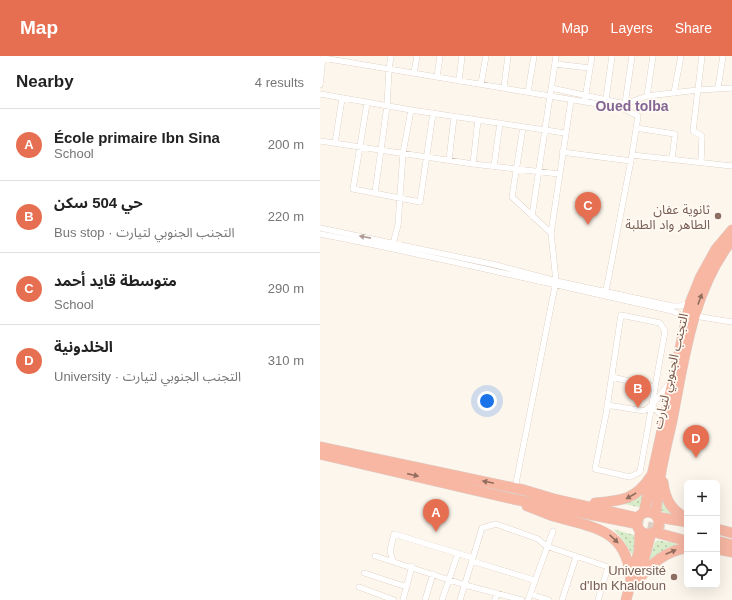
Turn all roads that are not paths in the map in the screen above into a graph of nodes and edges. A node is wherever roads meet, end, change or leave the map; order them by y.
1 (391, 56) edge
2 (417, 56) edge
3 (440, 56) edge
4 (462, 56) edge
5 (486, 56) edge
6 (508, 56) edge
7 (534, 56) edge
8 (556, 56) edge
9 (592, 56) edge
10 (612, 56) edge
11 (632, 56) edge
12 (653, 56) edge
13 (681, 56) edge
14 (702, 56) edge
15 (723, 56) edge
16 (323, 57) edge
17 (348, 59) edge
18 (555, 64) junction
19 (321, 66) edge
20 (590, 68) junction
21 (389, 69) junction
22 (414, 73) junction
23 (437, 77) junction
24 (459, 80) junction
25 (481, 84) junction
26 (320, 85) edge
27 (504, 87) junction
28 (552, 88) junction
29 (718, 88) junction
30 (732, 88) edge
31 (698, 90) junction
32 (528, 92) junction
33 (674, 93) junction
34 (320, 94) edge
35 (647, 96) junction
36 (551, 97) junction
37 (342, 99) junction
38 (585, 99) junction
39 (606, 99) junction
40 (571, 100) junction
41 (367, 103) junction
42 (600, 104) junction
43 (387, 106) junction
44 (624, 106) junction
45 (411, 110) junction
46 (433, 113) junction
47 (454, 117) junction
48 (478, 120) junction
49 (500, 123) junction
50 (523, 127) junction
51 (636, 128) junction
52 (546, 130) junction
53 (565, 133) junction
54 (320, 141) edge
55 (335, 143) junction
56 (359, 147) junction
57 (382, 150) junction
58 (562, 152) junction
59 (403, 153) junction
60 (632, 155) junction
61 (427, 156) junction
62 (672, 159) junction
63 (449, 160) junction
64 (630, 161) junction
65 (701, 162) junction
66 (473, 164) junction
67 (494, 166) junction
68 (732, 166) edge
69 (516, 168) junction
70 (540, 171) junction
71 (559, 174) junction
72 (375, 194) junction
73 (399, 198) junction
74 (532, 216) junction
75 (732, 230) edge
76 (323, 232) edge
77 (551, 233) junction
78 (732, 240) edge
79 (393, 245) junction
80 (556, 283) junction
81 (606, 291) junction
82 (690, 303) junction
83 (695, 316) junction
84 (732, 322) edge
85 (685, 323) junction
86 (612, 377) junction
87 (673, 377) junction
88 (655, 387) junction
89 (652, 405) junction
90 (607, 406) junction
91 (665, 420) junction
92 (320, 447) edge
93 (320, 454) edge
94 (658, 469) junction
95 (519, 489) junction
96 (513, 499) junction
97 (595, 503) junction
98 (657, 516) junction
99 (684, 516) edge
100 (639, 521) junction
101 (684, 521) edge
102 (684, 529) edge
103 (553, 531) dead end
104 (721, 531) edge
105 (653, 533) junction
106 (684, 534) edge
107 (732, 539) edge
108 (684, 540) edge
109 (732, 544) edge
110 (546, 546) junction
111 (720, 547) edge
112 (684, 549) edge
113 (720, 549) edge
114 (732, 552) edge
115 (458, 554) junction
116 (375, 556) dead end
117 (576, 557) junction
118 (472, 560) junction
119 (393, 561) junction
120 (412, 566) junction
121 (364, 573) dead end
122 (433, 574) junction
123 (448, 579) junction
124 (534, 580) junction
125 (634, 581) junction
126 (465, 585) junction
127 (359, 587) dead end
128 (407, 587) junction
129 (497, 594) junction
130 (530, 594) junction
131 (394, 600) edge
132 (403, 600) edge
133 (425, 600) edge
134 (442, 600) edge
135 (460, 600) edge
136 (495, 600) edge
137 (522, 600) edge
138 (528, 600) edge
139 (549, 600) edge
140 (562, 600) edge
141 (598, 600) edge
142 (626, 600) edge
143 (633, 600) edge

1 - 21 street
2 - 22 street
3 - 23 street
4 - 24 street
5 - 25 street
6 - 27 street
7 - 32 street
8 - 18 street
9 - 20 street
10 - 39 street
11 - 44 street
12 - 35 street
13 - 33 street
14 - 31 street
15 - 29 street
16 - 17 street
16 - 19 street
17 - 21 street
18 - 20 street
18 - 28 street
19 - 26 street
20 - 38 street
21 - 22 street
21 - 43 street
22 - 23 street
23 - 24 street
24 - 25 street
25 - 27 street
27 - 32 street
28 - 36 street
28 - 38 street
29 - 30 street
29 - 31 street
31 - 33 street
31 - 65 street
32 - 36 street
33 - 35 street
34 - 37 street
35 - 44 street
36 - 40 street
36 - 52 street
37 - 41 street
37 - 55 street
38 - 39 street
38 - 40 street
38 - 42 street
39 - 42 street
39 - 44 street
40 - 53 street
41 - 43 street
41 - 56 street
42 - 44 street
43 - 45 street
43 - 57 street
44 - 51 street
45 - 46 street
45 - 59 street
46 - 47 street
46 - 61 street
47 - 48 street
47 - 63 street
48 - 49 street
48 - 66 street
49 - 50 street
49 - 67 street
50 - 52 street
50 - 69 street
51 - 60 street
51 - 62 street
52 - 53 street
52 - 70 street
53 - 58 street
54 - 55 street
55 - 56 street
56 - 57 street
56 - 72 street
57 - 59 street
57 - 72 street
58 - 64 street
58 - 71 street
59 - 61 street
59 - 73 street
60 - 62 street
60 - 64 street
61 - 63 street
61 - 73 street
62 - 65 street
63 - 66 street
64 - 81 street
65 - 68 street
66 - 67 street
67 - 69 street
69 - 70 street
69 - 74 street
70 - 71 street
70 - 74 street
71 - 77 street
72 - 73 street
73 - 79 street
74 - 77 street
75 - 82 highway, التجنب الجنوبي لتيارت
76 - 79 street
77 - 80 street
83 -> 78 highway, التجنب الجنوبي لتيارت
79 - 80 street
80 - 81 street
80 - 85 street
80 - 95 street
81 - 82 street
82 - 85 highway, التجنب الجنوبي لتيارت
83 - 84 street
83 - 94 highway, التجنب الجنوبي لتيارت
85 - 87 highway, التجنب الجنوبي لتيارت
86 - 88 street
86 - 88 street
86 - 90 street
87 - 89 street
87 - 91 highway, التجنب الجنوبي لتيارت
88 - 89 street
89 - 90 street
89 - 90 street
89 - 91 street
91 - 94 highway, التجنب الجنوبي لتيارت
95 -> 92 highway
93 -> 96 highway
94 -> 97 highway
94 - 98 highway, التجنب الجنوبي لتيارت
94 - 99 highway
94 - 100 highway, التجنب الجنوبي لتيارت
95 - 97 highway
95 - 100 highway
96 - 100 highway
96 -> 125 highway
97 - 100 highway
98 - 100 highway
98 - 101 highway
98 - 105 highway
100 - 105 highway
100 - 125 highway, التجنب الجنوبي لتيارت
102 - 106 highway
103 - 110 street
104 - 107 highway
105 - 108 highway
105 - 125 highway, التجنب الجنوبي لتيارت
109 - 111 highway
110 - 117 street
110 - 118 street
110 - 124 street
125 -> 112 highway
113 - 114 highway
115 - 118 street
115 - 119 street
115 - 123 street
116 - 119 street
117 - 140 street
117 - 141 street
118 - 124 street
118 - 126 street
119 - 120 street
120 - 122 street
120 - 128 street
121 - 128 street
122 - 123 street
122 - 133 street
123 - 126 street
123 - 134 street
124 - 130 street
125 - 142 highway, التجنب الجنوبي لتيارت
125 - 143 highway, التجنب الجنوبي لتيارت
126 - 129 street
126 - 135 street
127 - 131 street
128 - 132 street
129 - 136 street
129 - 137 street
130 - 138 street
130 - 139 street

